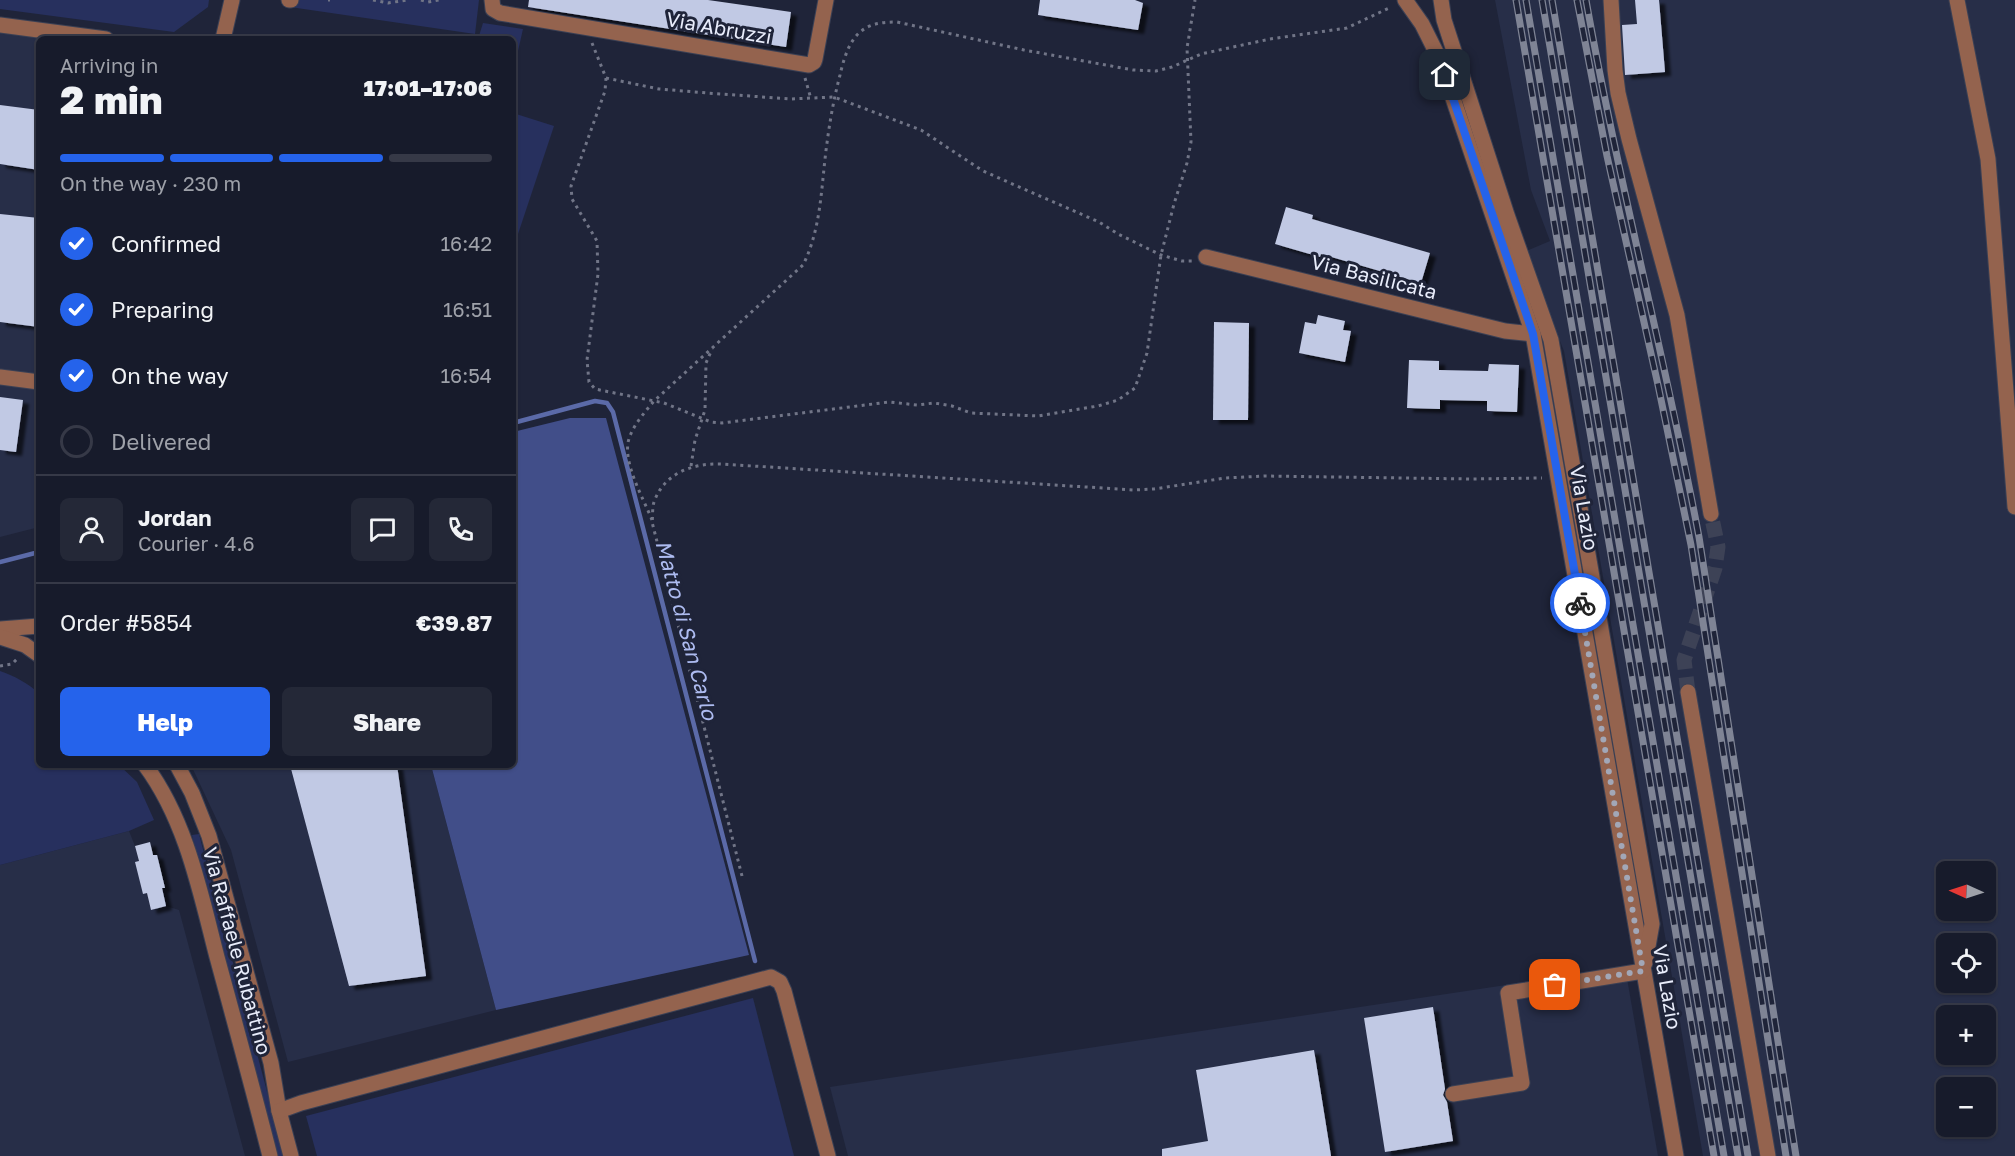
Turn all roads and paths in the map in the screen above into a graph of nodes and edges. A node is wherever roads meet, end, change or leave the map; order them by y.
1 (232, 0) edge
2 (373, 0) edge
3 (407, 0) edge
4 (421, 0) edge
5 (440, 0) edge
6 (492, 0) edge
7 (826, 0) edge
8 (1195, 0) edge
9 (1441, 0) edge
10 (1611, 0) edge
11 (1957, 0) edge
12 (1400, 2) edge
13 (0, 25) edge
14 (586, 27) junction
15 (83, 36) edge
16 (224, 36) edge
17 (1187, 60) junction
18 (805, 64) junction
19 (606, 78) junction
20 (834, 97) junction
21 (811, 99) junction
22 (1161, 255) junction
23 (1206, 257) joint
24 (1533, 334) junction
25 (712, 348) junction
26 (0, 377) edge
27 (36, 381) edge
28 (654, 401) junction
29 (702, 418) junction
30 (691, 466) junction
31 (1558, 478) junction
32 (2015, 507) edge
33 (1711, 514) tunnel mouth
34 (652, 522) junction
35 (36, 626) edge
36 (0, 628) edge
37 (0, 637) edge
38 (36, 653) edge
39 (16, 661) dead end
40 (0, 666) edge
41 (1688, 692) tunnel mouth
42 (147, 768) edge
43 (179, 768) edge
44 (742, 876) dead end
45 (1643, 971) junction
46 (1453, 1094) dead end
47 (279, 1111) junction
48 (270, 1156) edge
49 (291, 1156) edge
50 (828, 1156) edge
51 (1676, 1156) edge
52 (1768, 1156) edge

1 - 16 street
2 - 3 path
4 - 5 path
6 - 14 street, Via Abruzzi
7 - 18 street
8 - 17 path
9 - 45 street
10 - 33 street
11 - 32 street
12 - 17 path
12 - 24 street, Via Lazio
13 - 15 street
14 - 18 street, Via Abruzzi
14 - 19 path
17 - 20 path
17 - 22 path
18 - 21 path
19 - 21 path
19 - 28 path
20 - 21 path
20 - 22 path
20 - 25 path
22 - 23 path
22 - 29 path
23 - 24 street, Via Basilicata
24 - 31 street, Via Lazio
25 - 28 path
25 - 29 path
26 - 27 street
28 - 29 path
28 - 34 path
29 - 30 path
30 - 31 path
30 - 34 path
31 - 45 street, Via Lazio
34 - 44 path
35 - 36 street
37 - 38 street
39 - 40 path
41 - 52 street
42 - 48 street, Via Raffaele Rubattino
43 - 47 street, Via Raffaele Rubattino
45 - 46 street
45 - 51 street, Via Lazio
47 - 49 street, Via Raffaele Rubattino
47 - 50 street

